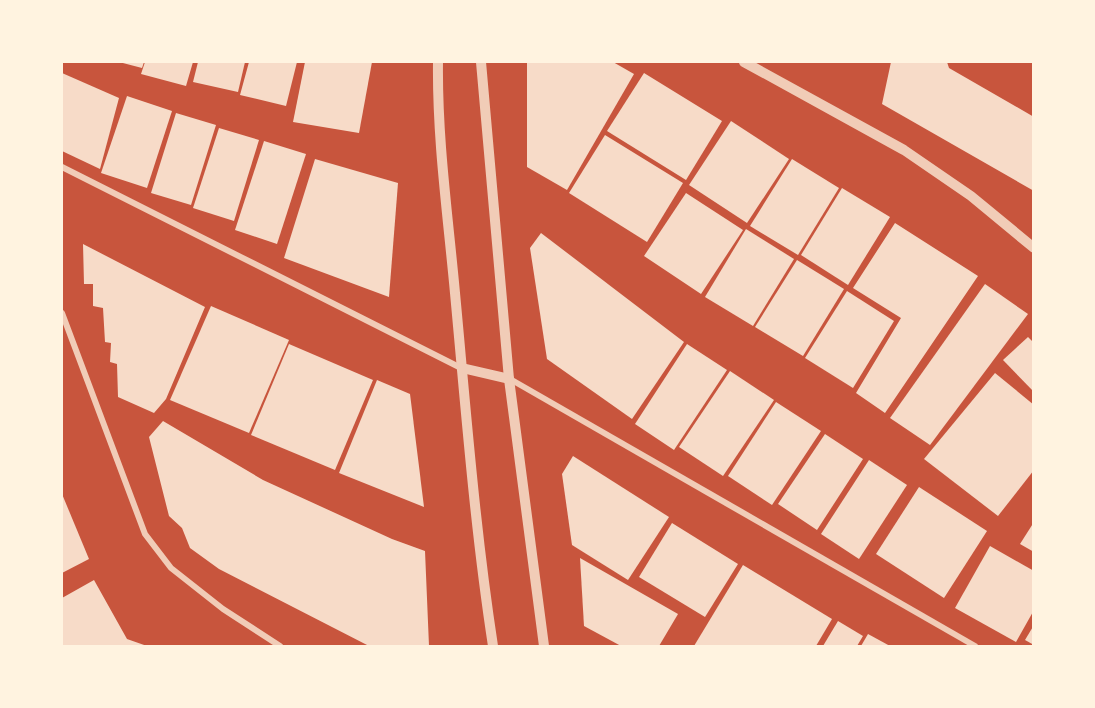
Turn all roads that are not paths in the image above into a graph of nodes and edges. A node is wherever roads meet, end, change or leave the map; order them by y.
1 (438, 62) edge
2 (481, 62) edge
3 (744, 62) edge
4 (62, 167) edge
5 (1034, 249) edge
6 (62, 313) edge
7 (462, 368) junction
8 (509, 378) junction
9 (280, 646) edge
10 (493, 646) edge
11 (543, 646) edge
12 (975, 646) edge

1 - 7 street
2 - 8 street
3 - 5 street
4 - 7 street
6 - 9 street
7 - 8 street
7 - 10 street
8 - 11 street
8 - 12 street

